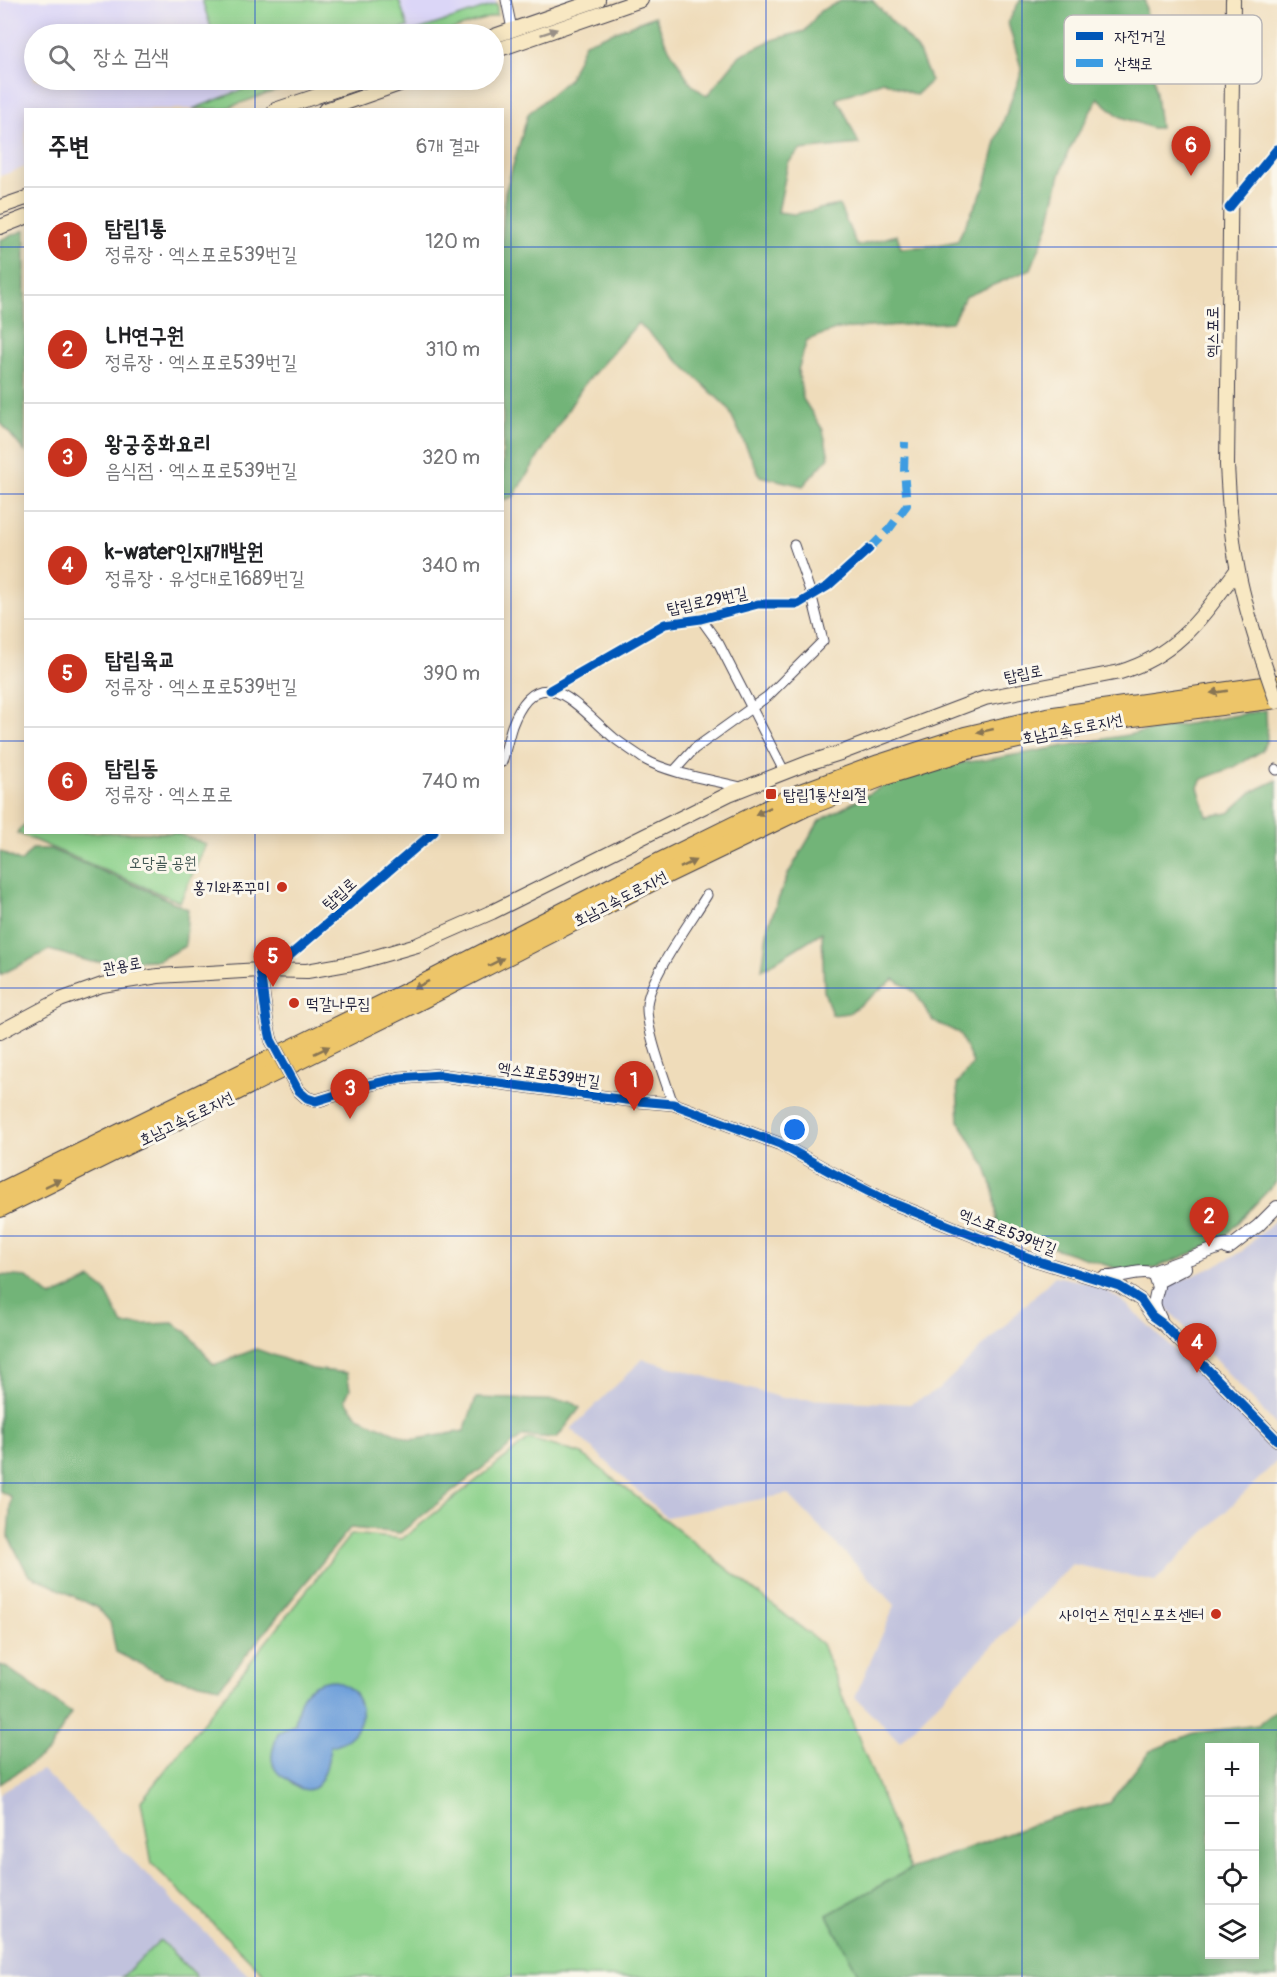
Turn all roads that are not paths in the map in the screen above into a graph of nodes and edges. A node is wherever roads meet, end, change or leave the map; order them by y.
1 (506, 0) edge
2 (598, 0) edge
3 (641, 0) edge
4 (1233, 0) edge
5 (1233, 15) edge
6 (512, 29) junction
7 (504, 32) edge
8 (504, 48) edge
9 (1231, 84) edge
10 (334, 90) edge
11 (382, 90) edge
12 (281, 108) edge
13 (331, 108) edge
14 (1277, 150) edge
15 (24, 199) edge
16 (0, 207) edge
17 (1229, 208) junction
18 (24, 218) edge
19 (0, 227) edge
20 (795, 545) dead end
21 (868, 549) dead end
22 (1238, 570) junction
23 (812, 597) junction
24 (701, 619) junction
25 (1277, 684) edge
26 (550, 690) junction
27 (1277, 700) edge
28 (752, 707) junction
29 (504, 755) edge
30 (675, 770) junction
31 (785, 773) junction
32 (745, 788) junction
33 (432, 834) edge
34 (707, 895) dead end
35 (260, 970) junction
36 (0, 1032) edge
37 (673, 1104) junction
38 (0, 1192) edge
39 (1277, 1207) edge
40 (0, 1208) edge
41 (1134, 1274) junction
42 (1092, 1276) junction
43 (1154, 1277) junction
44 (1130, 1292) junction
45 (1154, 1296) junction
46 (1141, 1300) junction
47 (1163, 1324) junction
48 (1277, 1440) edge

1 - 6 street
2 - 6 main road
8 -> 3 main road
4 - 5 main road, 엑스포로
6 - 7 main road
9 - 17 main road, 엑스포로
10 - 12 main road
11 - 13 main road
14 - 17 street
15 - 16 main road
17 - 22 main road, 엑스포로
18 - 19 main road
20 - 23 street
21 - 23 street, 탑립로29번길
22 - 27 main road, 엑스포로, bridge
22 - 31 main road, 탑립로
23 - 24 street, 탑립로29번길
23 - 28 street
24 - 26 street, 탑립로29번길
24 - 28 street, 탑립로29번길
25 -> 38 highway, 호남고속도로지선
26 - 29 street
26 - 30 street
40 -> 27 highway, 호남고속도로지선
28 - 30 street
28 - 31 street
30 - 32 street
31 - 32 main road, 탑립로
32 - 35 main road, 탑립로
33 - 35 street, 탑립로
34 - 37 street
35 - 36 main road, 관용로
35 - 37 street, 엑스포로539번길, bridge
37 - 42 street, 엑스포로539번길
39 - 43 street
41 - 42 street
41 - 43 street
41 - 44 street
42 - 44 street
43 - 45 street
44 - 46 street
45 - 46 street
45 - 47 street
46 - 47 street
47 - 48 street

